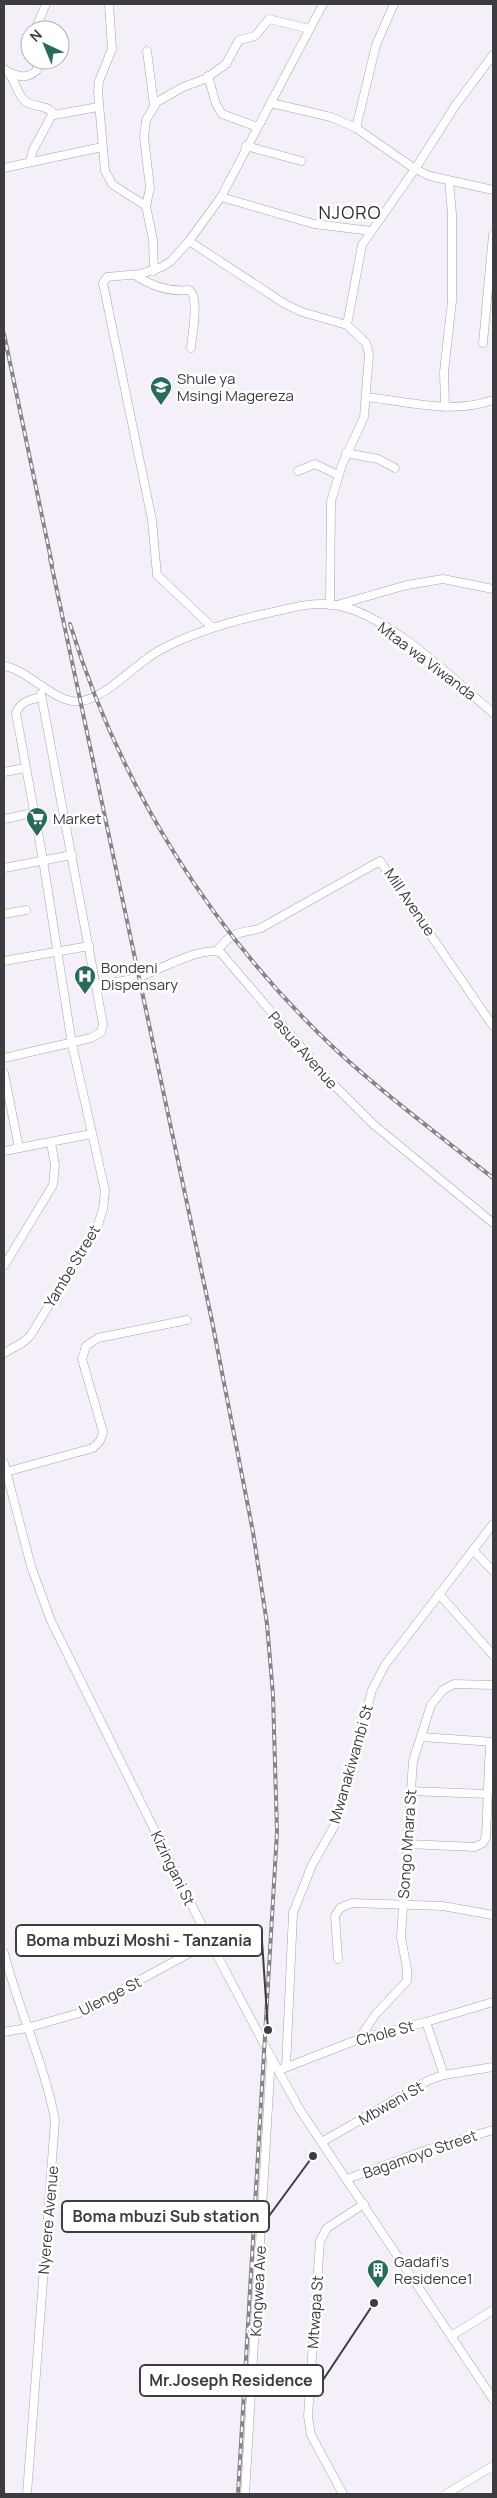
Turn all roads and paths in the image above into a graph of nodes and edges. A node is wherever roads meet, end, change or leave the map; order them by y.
1 (46, 4) edge
2 (109, 4) edge
3 (322, 4) edge
4 (394, 4) edge
5 (40, 20) edge
6 (309, 29) junction
7 (147, 51) dead end
8 (493, 55) edge
9 (6, 70) edge
10 (37, 70) edge
11 (208, 76) junction
12 (271, 103) junction
13 (154, 105) junction
14 (98, 107) junction
15 (54, 115) junction
16 (257, 127) junction
17 (356, 128) junction
18 (246, 146) junction
19 (102, 147) junction
20 (301, 161) dead end
21 (30, 162) junction
22 (4, 168) edge
23 (416, 169) junction
24 (449, 182) junction
25 (493, 190) edge
26 (221, 198) junction
27 (146, 206) junction
28 (371, 231) junction
29 (493, 235) edge
30 (189, 240) junction
31 (154, 270) junction
32 (135, 274) junction
33 (347, 325) junction
34 (483, 343) dead end
35 (191, 348) dead end
36 (366, 397) junction
37 (493, 400) edge
38 (445, 406) junction
39 (346, 453) junction
40 (395, 468) dead end
41 (298, 471) dead end
42 (338, 475) junction
43 (493, 589) edge
44 (333, 605) junction
45 (212, 627) junction
46 (4, 666) edge
47 (39, 684) junction
48 (42, 697) junction
49 (493, 713) edge
50 (24, 768) junction
51 (4, 772) edge
52 (33, 812) junction
53 (4, 819) edge
54 (72, 854) junction
55 (43, 860) junction
56 (4, 868) edge
57 (26, 910) dead end
58 (4, 914) edge
59 (89, 946) junction
60 (217, 951) junction
61 (56, 952) junction
62 (4, 961) edge
63 (97, 985) junction
64 (493, 1026) edge
65 (72, 1044) junction
66 (4, 1058) edge
67 (4, 1073) edge
68 (91, 1134) junction
69 (51, 1142) junction
70 (19, 1148) junction
71 (4, 1151) edge
72 (493, 1223) edge
73 (4, 1266) edge
74 (187, 1320) dead end
75 (4, 1346) edge
76 (7, 1351) edge
77 (4, 1463) edge
78 (6, 1472) junction
79 (493, 1524) edge
80 (474, 1550) junction
81 (493, 1572) edge
82 (439, 1594) junction
83 (493, 1655) edge
84 (493, 1685) edge
85 (422, 1736) junction
86 (492, 1742) edge
87 (410, 1791) junction
88 (487, 1794) junction
89 (408, 1844) junction
90 (403, 1904) junction
91 (493, 1915) edge
92 (210, 1942) junction
93 (4, 1953) edge
94 (338, 1959) dead end
95 (493, 2002) edge
96 (426, 2022) junction
97 (27, 2028) junction
98 (4, 2032) edge
99 (359, 2039) junction
100 (271, 2057) junction
101 (493, 2067) edge
102 (282, 2069) junction
103 (444, 2075) junction
104 (493, 2130) edge
105 (322, 2142) junction
106 (347, 2179) junction
107 (364, 2204) junction
108 (493, 2310) edge
109 (451, 2336) junction
110 (493, 2397) edge
111 (493, 2466) edge
112 (27, 2494) edge
113 (245, 2494) edge
114 (343, 2494) edge
115 (446, 2494) edge

1 - 5 street
2 - 14 street
3 - 6 street
4 - 17 street
6 - 11 street
6 - 12 street
7 - 13 street
8 - 23 street
9 - 10 street
9 - 15 street
11 - 13 street
11 - 16 street
12 - 16 street
12 - 17 street
13 - 27 street
14 - 15 street
14 - 19 street
15 - 21 street
16 - 18 street
17 - 23 street
18 - 20 street
18 - 26 street
19 - 21 street
19 - 27 street
21 - 22 street
23 - 24 street
23 - 28 street
24 - 25 street
24 - 38 street
26 - 28 street
26 - 30 street
27 - 31 street
28 - 33 street
29 - 34 street
30 - 31 street
30 - 33 street
31 - 32 street
32 - 35 street
32 - 45 street
33 - 36 street
36 - 38 street
36 - 39 street
37 - 38 street
39 - 40 street
39 - 42 street
41 - 42 street
42 - 44 street
43 - 44 street
44 - 45 street, Mtaa wa Viwanda
44 - 49 street, Mtaa wa Viwanda
45 - 47 street, Mtaa wa Viwanda
46 - 47 street, Mtaa wa Viwanda
47 - 48 street
48 - 50 street, Yambe Street
48 - 54 street
50 - 51 street
50 - 52 street, Yambe Street
52 - 53 street
52 - 55 street, Yambe Street
54 - 55 street
54 - 59 street
55 - 56 street
55 - 61 street, Yambe Street
57 - 58 street
59 - 61 street
59 - 63 street
60 - 63 street
60 - 64 street, Mill Avenue
60 - 72 street, Pasua Avenue
61 - 62 street
61 - 65 street, Yambe Street
63 - 65 street
65 - 66 street
65 - 68 street, Yambe Street
67 - 70 street
68 - 69 street
68 - 76 street, Yambe Street
69 - 70 street
69 - 73 street
70 - 71 street
74 - 78 street
75 - 76 street
77 - 78 street, Kizingani St
78 - 92 street, Kizingani St
79 - 80 street, Mwanakiwambi St
80 - 81 street
80 - 82 street, Mwanakiwambi St
82 - 83 street
82 - 102 street, Mwanakiwambi St
84 - 85 street, Songo Mnara St
85 - 86 street
85 - 87 street, Songo Mnara St
86 - 88 street
87 - 88 street
87 - 89 street, Songo Mnara St
88 - 89 street
89 - 90 street, Songo Mnara St
90 - 91 street
90 - 94 street
90 - 99 street, Songo Mnara St
92 - 97 street, Ulenge St
92 - 100 street, Kizingani St
93 - 97 street, Nyerere Avenue
95 - 96 street, Chole St
96 - 99 street, Chole St
96 - 103 street
97 - 98 street, Ulenge St
97 - 112 street, Nyerere Avenue
99 - 102 street, Chole St
100 - 102 street, Kizingani St
100 - 113 street, Kongwea Ave
101 - 103 street, Mbweni St
102 - 105 street, Kizingani St
103 - 105 street, Mbweni St
104 - 106 street, Bagamoyo Street
105 - 106 street, Kizingani St
106 - 107 street, Kizingani St
107 - 109 street, Kizingani St
107 - 114 street, Mtwapa St
108 - 109 street
109 - 110 street, Kizingani St
111 - 115 street

